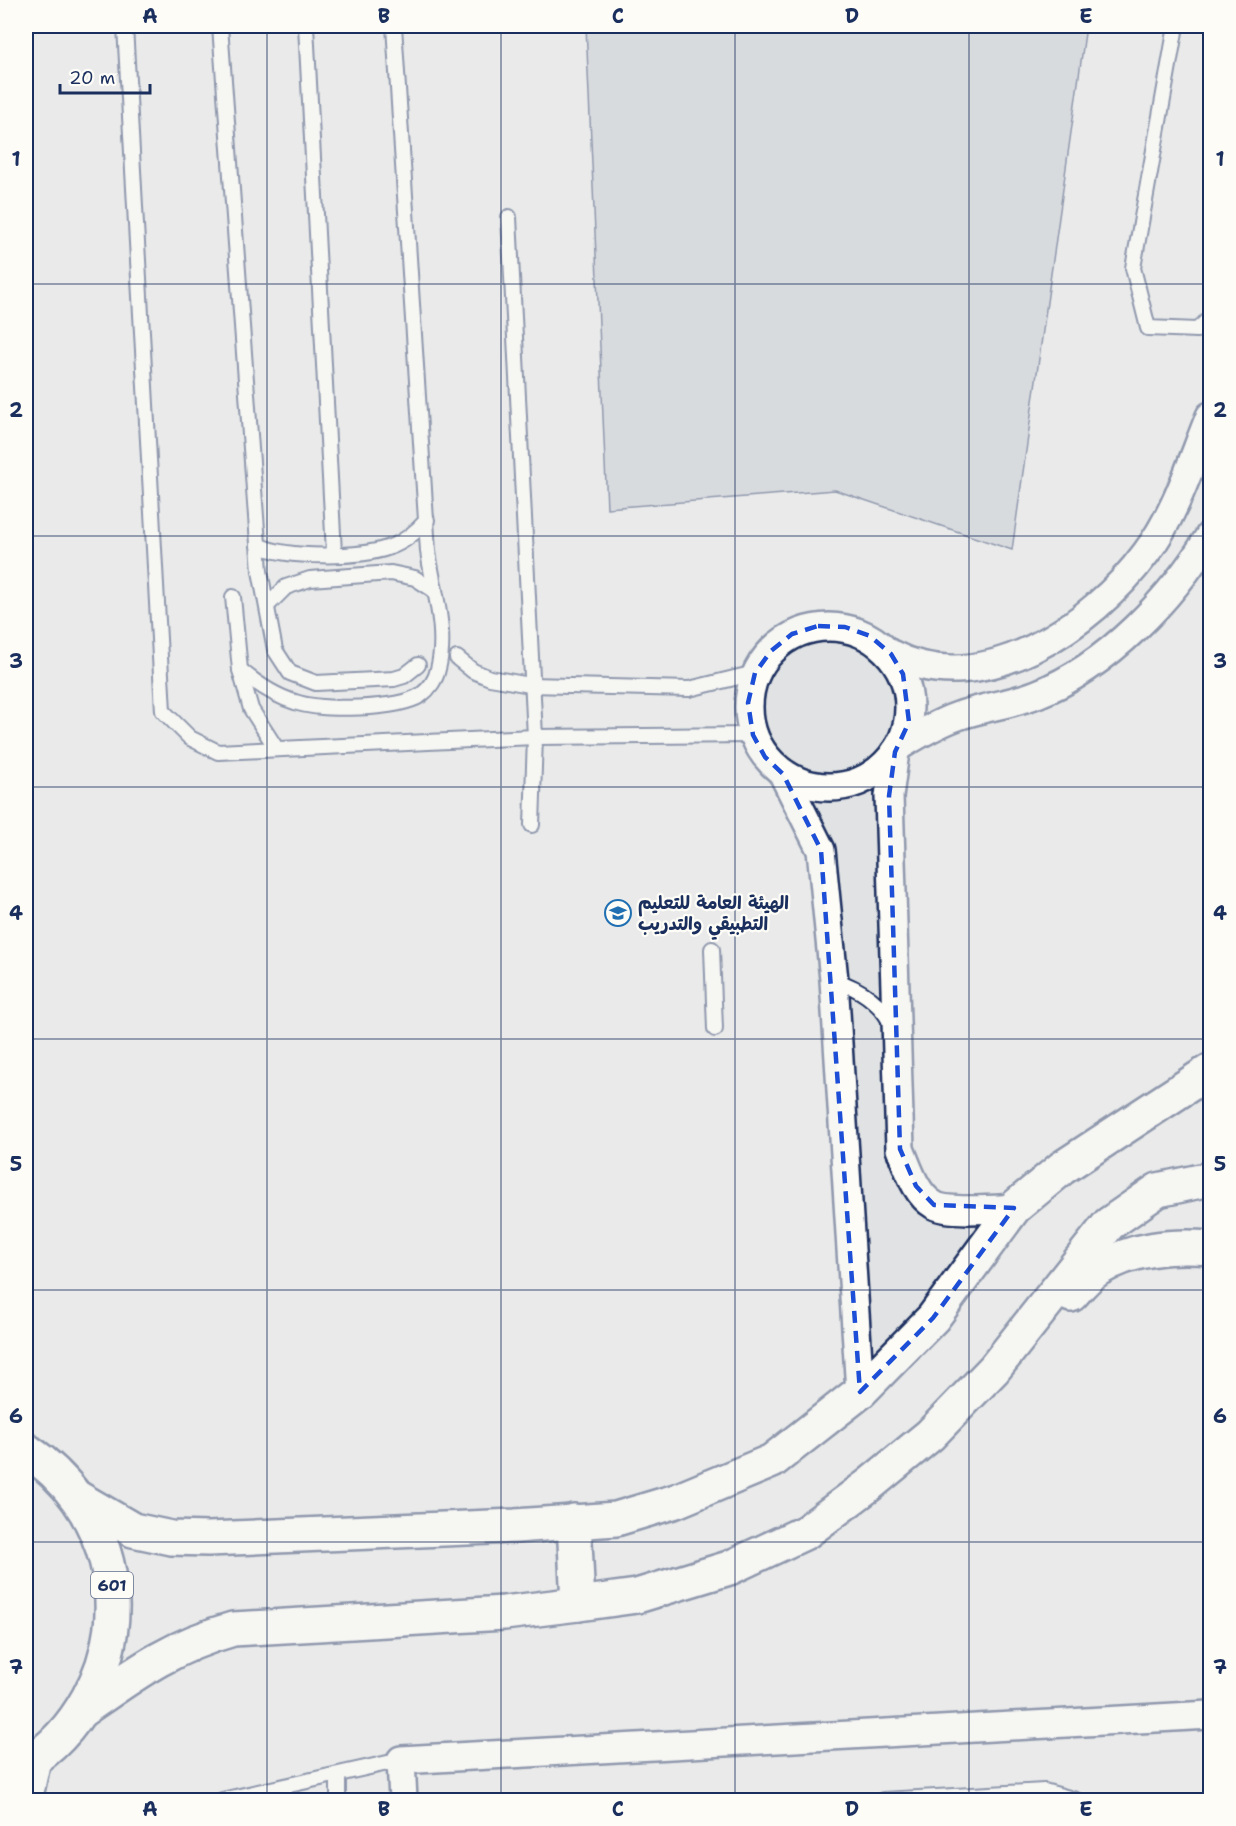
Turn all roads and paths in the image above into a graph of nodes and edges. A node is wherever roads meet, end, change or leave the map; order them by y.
1 (124, 26) edge
2 (220, 26) edge
3 (306, 26) edge
4 (394, 26) edge
5 (1176, 26) edge
6 (509, 217) dead end
7 (1210, 318) edge
8 (1210, 416) edge
9 (427, 520) junction
10 (1210, 534) edge
11 (258, 545) junction
12 (334, 554) junction
13 (435, 591) junction
14 (233, 597) dead end
15 (268, 605) junction
16 (891, 654) junction
17 (457, 658) dead end
18 (418, 665) dead end
19 (240, 670) junction
20 (755, 673) junction
21 (530, 685) junction
22 (753, 735) junction
23 (535, 736) junction
24 (276, 748) junction
25 (898, 748) junction
26 (783, 774) junction
27 (532, 825) dead end
28 (712, 949) dead end
29 (834, 980) junction
30 (715, 1029) dead end
31 (896, 1036) junction
32 (1208, 1070) edge
33 (1210, 1179) edge
34 (1014, 1208) junction
35 (1210, 1248) edge
36 (994, 1369) junction
37 (860, 1392) junction
38 (26, 1431) edge
39 (35, 1456) edge
40 (78, 1498) junction
41 (574, 1521) junction
42 (578, 1604) junction
43 (81, 1711) junction
44 (1210, 1715) edge
45 (401, 1760) junction
46 (30, 1761) edge
47 (338, 1775) junction
48 (26, 1796) edge
49 (259, 1796) edge
50 (222, 1800) edge
51 (338, 1800) edge
52 (403, 1800) edge
53 (883, 1800) edge
54 (1076, 1800) edge

1 - 24 lane
2 - 11 lane
3 - 12 lane
4 - 9 lane
5 - 7 lane
6 - 21 lane
8 - 16 street
9 - 12 lane
9 - 13 lane
10 - 25 street
11 - 12 lane
11 - 15 lane
13 - 15 lane
13 - 19 lane
14 - 19 lane
15 - 18 lane
16 - 20 street
16 - 25 street
17 - 21 lane
19 - 24 lane
20 - 21 lane
20 - 22 street
21 - 23 lane
22 - 23 lane
22 - 26 street
23 - 24 lane
23 - 27 lane
25 - 26 street
25 - 31 street
26 - 29 street
28 - 30 lane
29 - 31 lane
29 - 37 street
31 - 34 street
32 - 34 street
33 - 36 street
34 - 37 street
35 - 36 street
36 - 42 street
37 - 41 street
38 - 39 street
39 - 40 street, 601
40 - 41 street
40 - 43 street, 601
41 - 42 street
42 - 43 street
43 - 46 street, 601
44 - 45 street
45 - 47 lane
45 - 52 street
46 - 48 street
47 - 49 lane
47 - 51 lane
49 - 50 lane
53 - 54 lane

